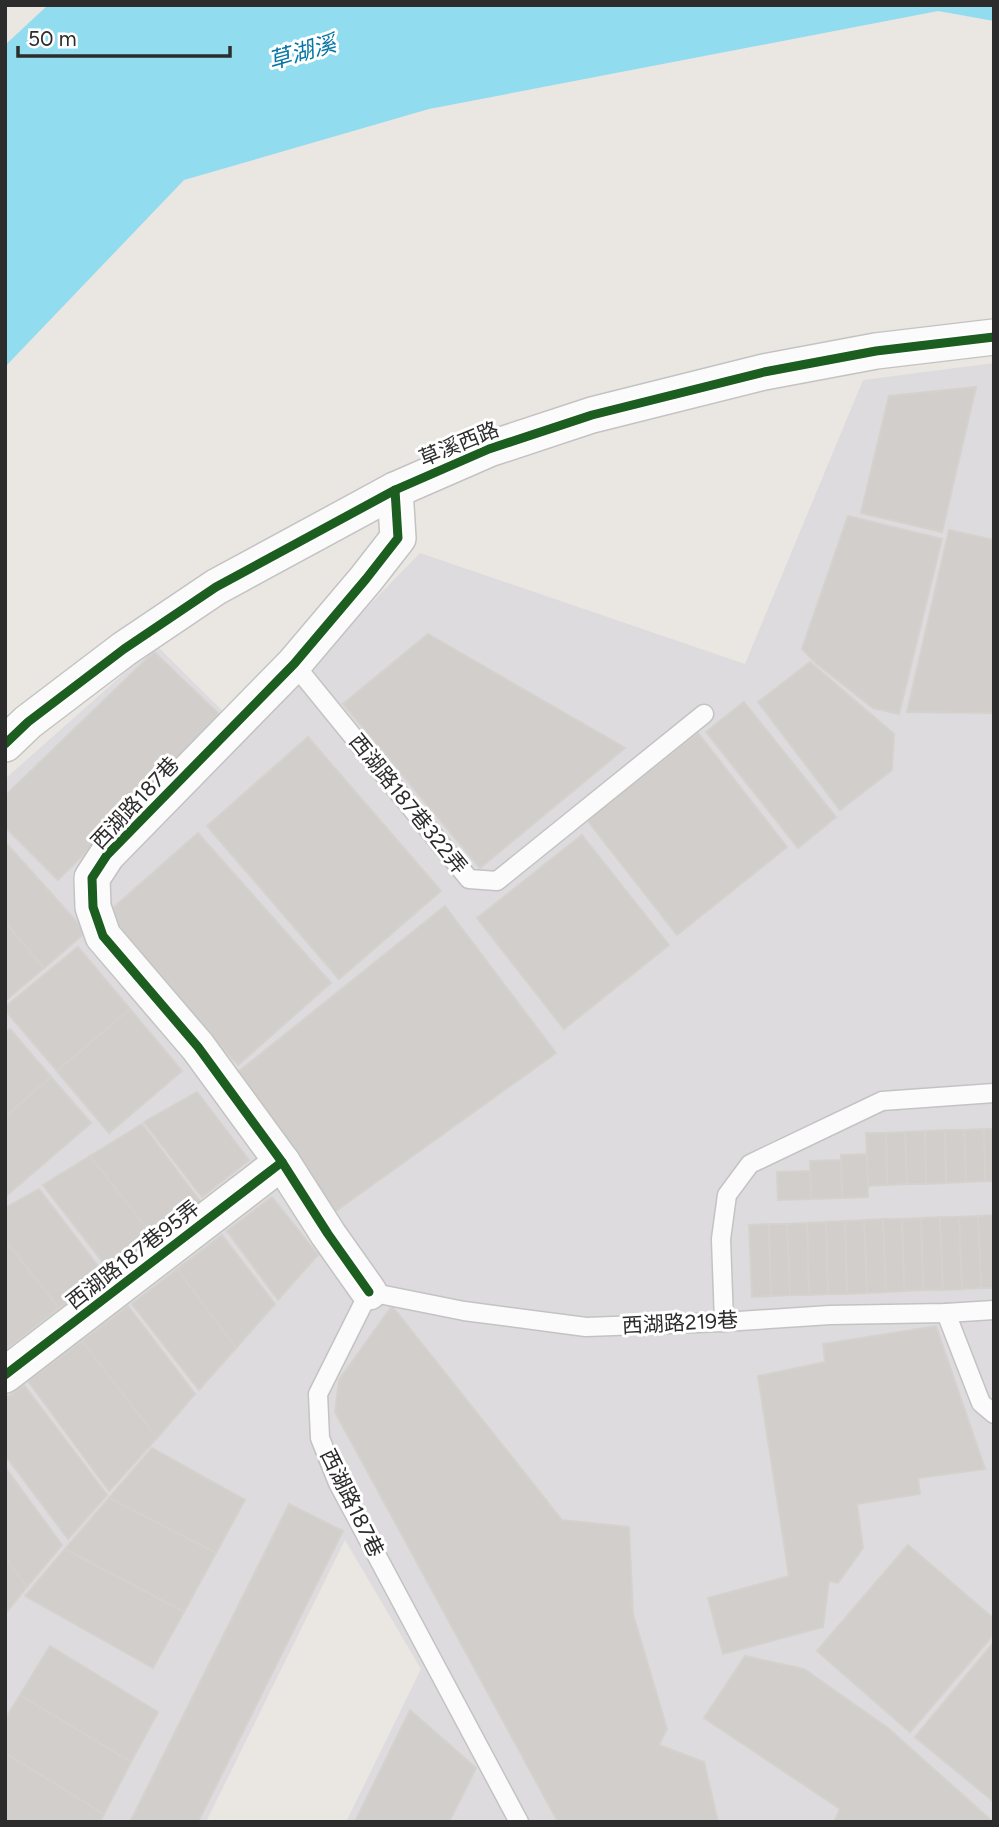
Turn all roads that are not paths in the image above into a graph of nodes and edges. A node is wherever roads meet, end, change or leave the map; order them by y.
1 (994, 337) edge
2 (395, 490) junction
3 (294, 664) junction
4 (704, 714) dead end
5 (5, 744) edge
6 (994, 1093) edge
7 (282, 1162) junction
8 (369, 1292) junction
9 (994, 1310) edge
10 (946, 1313) junction
11 (724, 1322) junction
12 (5, 1376) edge
13 (994, 1414) edge
14 (519, 1822) edge

1 - 2 street, 草溪西路
2 - 3 street, 西湖路187巷
2 - 5 street, 草溪西路
3 - 4 lane, 西湖路187巷322弄
3 - 7 street, 西湖路187巷
6 - 11 lane
7 - 8 street, 西湖路187巷
7 - 12 street, 西湖路187巷95弄
8 - 11 lane, 西湖路219巷
8 - 14 lane, 西湖路187巷
9 - 10 lane, 西湖路219巷
10 - 11 lane, 西湖路219巷
10 - 13 lane

